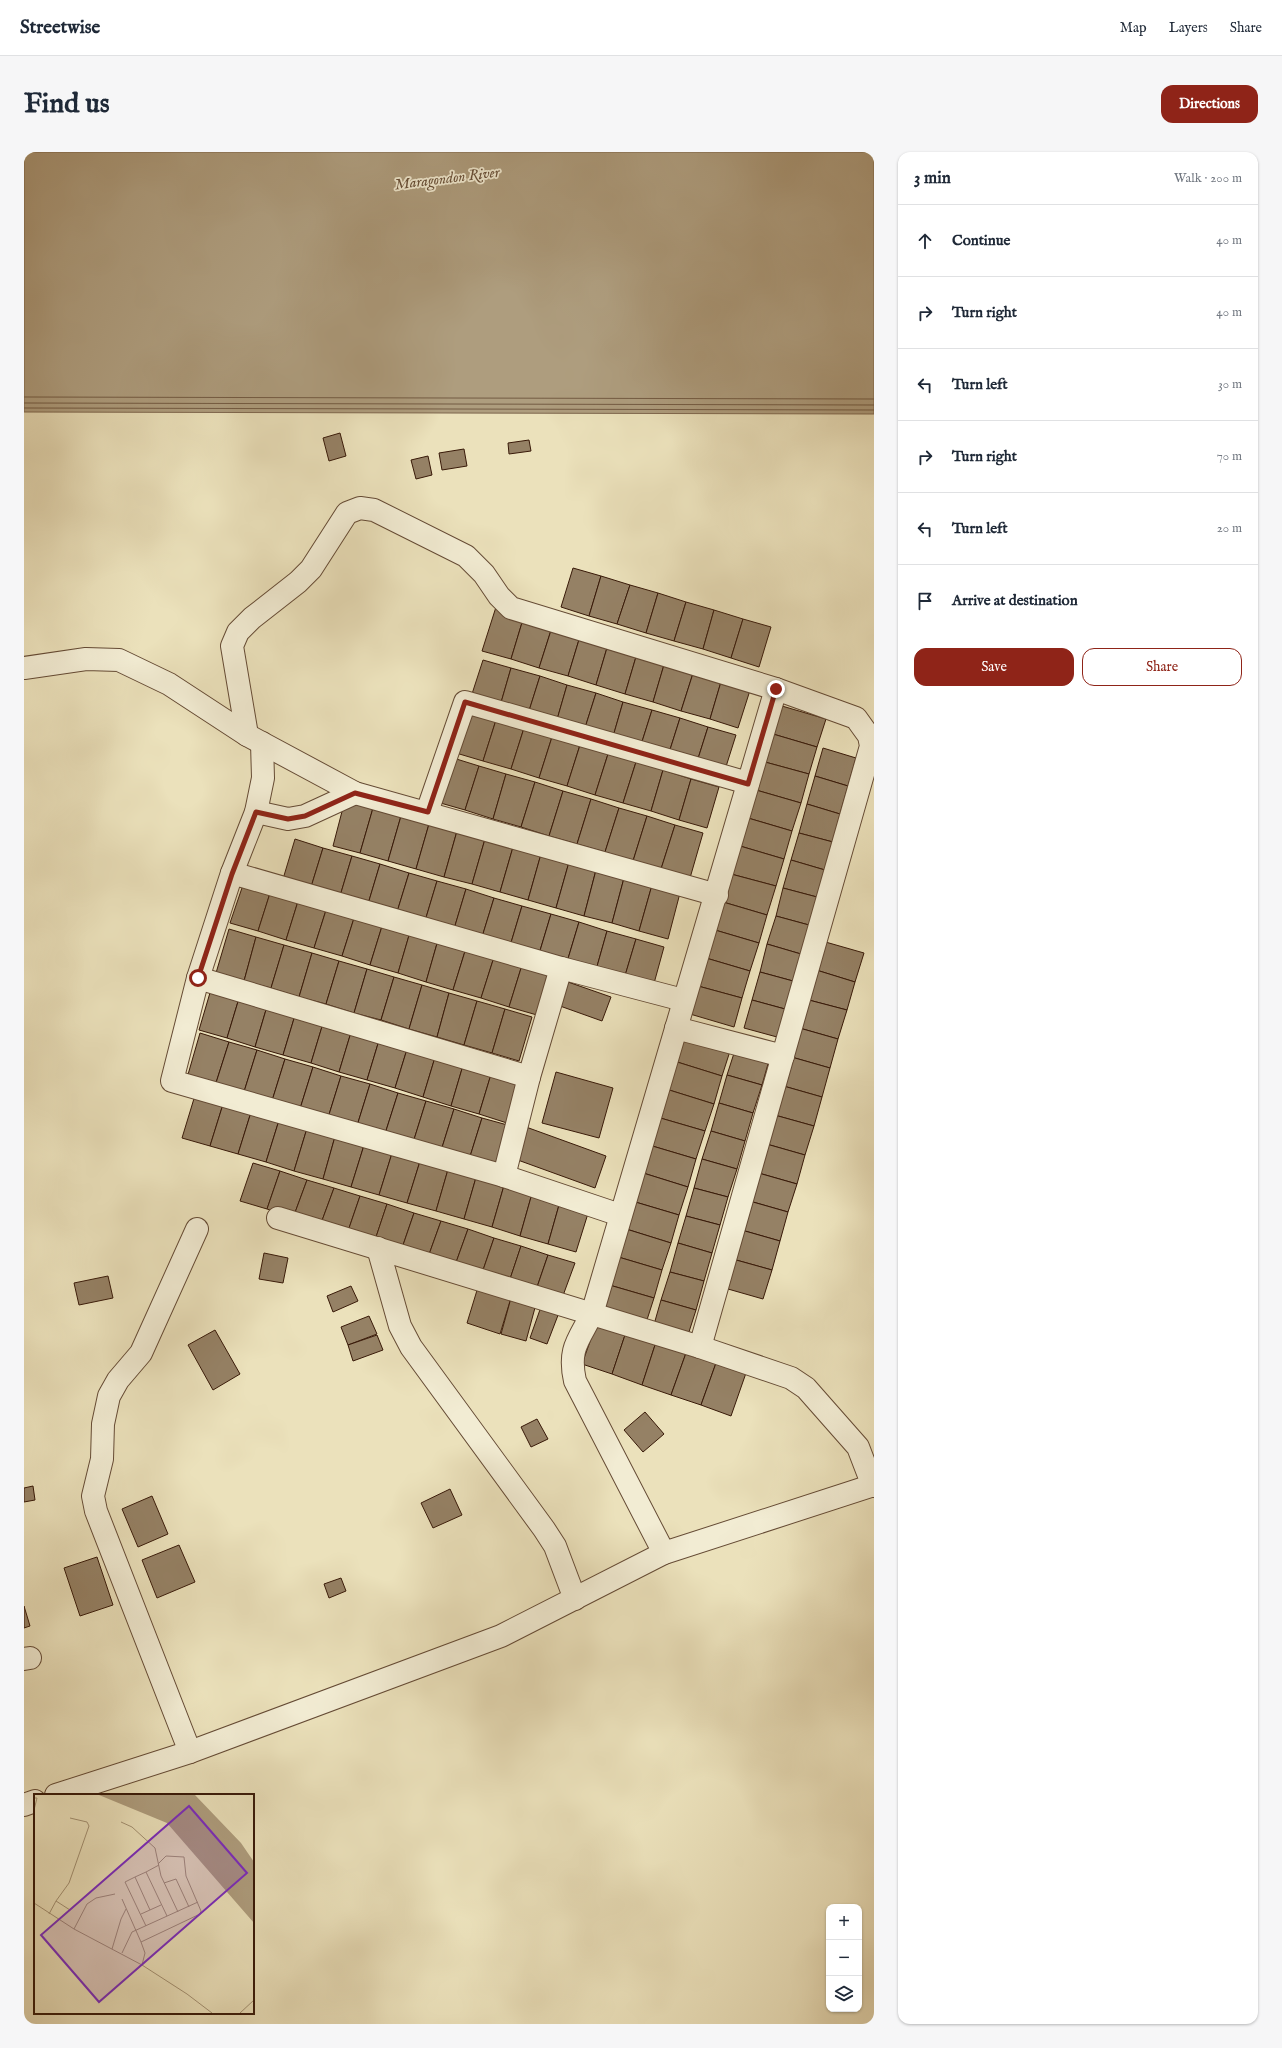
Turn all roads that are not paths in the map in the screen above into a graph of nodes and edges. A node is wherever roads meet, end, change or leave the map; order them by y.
1 (24, 668) edge
2 (776, 689) junction
3 (255, 739) junction
4 (748, 784) junction
5 (355, 793) junction
6 (256, 812) junction
7 (428, 812) junction
8 (232, 874) junction
9 (717, 895) junction
10 (561, 968) junction
11 (198, 978) junction
12 (683, 1000) junction
13 (676, 1028) junction
14 (782, 1056) junction
15 (529, 1077) junction
16 (504, 1176) junction
17 (620, 1214) junction
18 (278, 1218) dead end
19 (197, 1229) dead end
20 (378, 1248) junction
21 (592, 1314) junction
22 (700, 1347) junction
23 (874, 1486) edge
24 (664, 1553) junction
25 (575, 1599) junction
26 (190, 1752) junction
27 (59, 1794) edge
28 (34, 1801) edge
29 (24, 1805) edge

1 - 3 street
2 - 3 street
2 - 4 street
2 - 14 street
3 - 5 street
3 - 6 street
4 - 7 street
4 - 9 street
5 - 6 street
5 - 7 street
6 - 8 street
7 - 9 street
8 - 10 street
8 - 11 street
9 - 12 street
10 - 12 street
10 - 15 street
11 - 15 street
11 - 16 street
12 - 13 street
13 - 14 street
13 - 17 street
14 - 22 street
15 - 16 street
16 - 17 street
17 - 21 street
18 - 20 street
19 - 26 street
20 - 21 street
20 - 25 street
21 - 22 street
21 - 24 street
22 - 23 street
23 - 24 street
24 - 25 street
25 - 26 street
26 - 27 street
28 - 29 street

